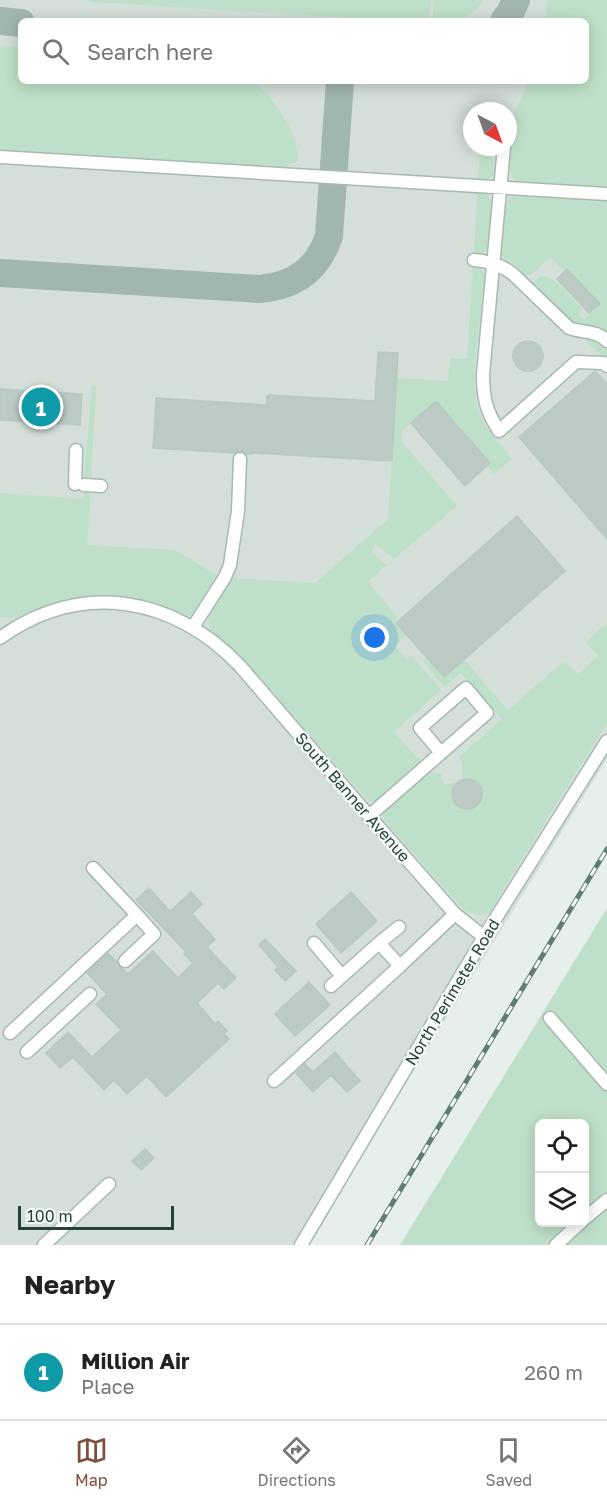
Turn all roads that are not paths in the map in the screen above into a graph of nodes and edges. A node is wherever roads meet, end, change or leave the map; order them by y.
1 (503, 156) edge
2 (0, 157) edge
3 (500, 188) junction
4 (607, 194) edge
5 (474, 260) dead end
6 (494, 263) junction
7 (607, 340) edge
8 (607, 366) edge
9 (76, 450) dead end
10 (240, 459) dead end
11 (101, 486) dead end
12 (193, 627) junction
13 (0, 638) edge
14 (607, 741) edge
15 (441, 753) junction
16 (369, 816) junction
17 (93, 868) dead end
18 (455, 914) junction
19 (137, 915) junction
20 (399, 927) dead end
21 (484, 937) junction
22 (314, 943) dead end
23 (380, 943) junction
24 (125, 961) dead end
25 (400, 966) junction
26 (342, 976) junction
27 (330, 986) dead end
28 (90, 994) dead end
29 (550, 1018) dead end
30 (10, 1033) dead end
31 (27, 1052) dead end
32 (274, 1080) dead end
33 (607, 1084) edge
34 (109, 1184) dead end
35 (607, 1200) edge
36 (589, 1216) edge
37 (576, 1227) edge
38 (44, 1245) edge
39 (301, 1245) edge
40 (556, 1245) edge

1 - 3 street
2 - 3 street
3 - 4 street
3 - 6 street
5 - 6 street
6 - 7 street
6 - 8 street
9 - 11 street
10 - 12 street
12 - 13 street, South Banner Avenue
12 - 16 street, South Banner Avenue
14 - 21 street, North Perimeter Road
15 - 15 street
15 - 16 street
16 - 18 street, South Banner Avenue
17 - 19 street
18 - 21 street, South Banner Avenue
18 - 25 street
19 - 24 street
19 - 30 street
20 - 23 street
21 - 39 street, North Perimeter Road
22 - 26 street
23 - 25 street
23 - 26 street
25 - 32 street
26 - 27 street
28 - 31 street
29 - 33 street
34 - 38 street
35 - 36 street
37 - 40 street

